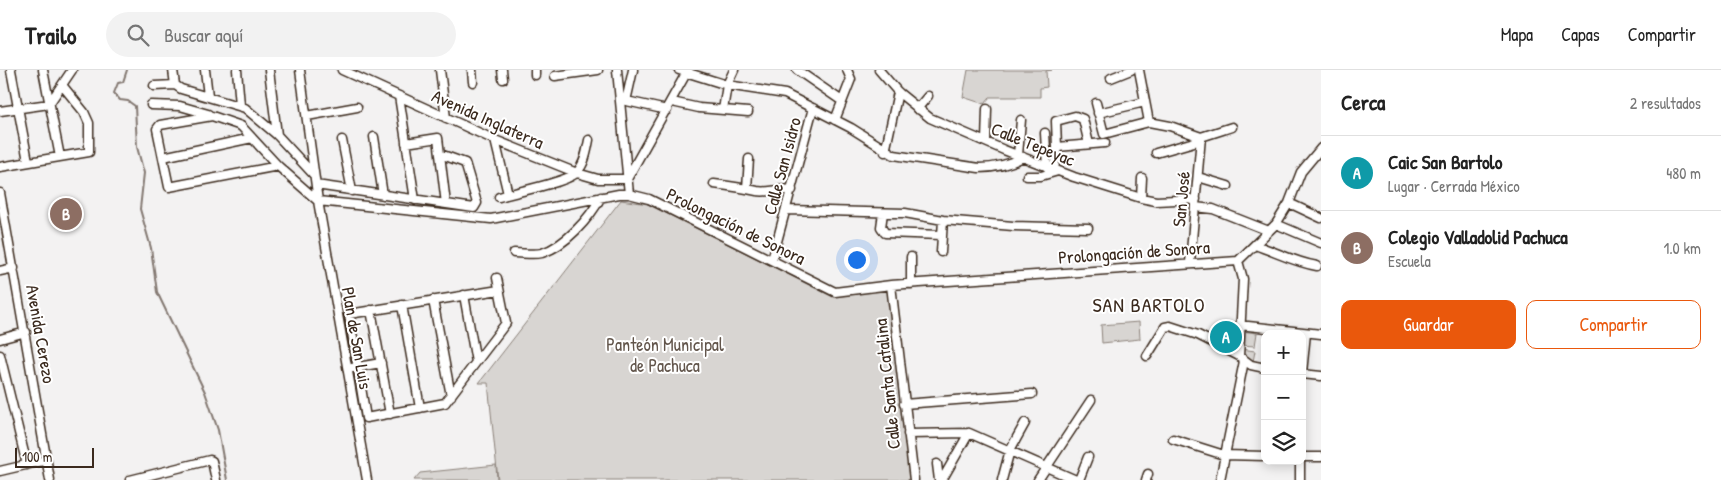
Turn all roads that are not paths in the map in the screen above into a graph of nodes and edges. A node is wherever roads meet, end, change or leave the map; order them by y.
1 (11, 70) edge
2 (44, 70) edge
3 (72, 70) edge
4 (173, 70) edge
5 (205, 70) edge
6 (237, 70) edge
7 (269, 70) edge
8 (300, 70) edge
9 (342, 70) edge
10 (440, 70) edge
11 (472, 70) edge
12 (598, 70) edge
13 (617, 70) edge
14 (633, 70) edge
15 (679, 70) edge
16 (734, 70) edge
17 (797, 70) edge
18 (847, 70) edge
19 (879, 70) edge
20 (1132, 70) edge
21 (1139, 70) edge
22 (688, 72) edge
23 (555, 76) dead end
24 (1111, 78) dead end
25 (473, 82) dead end
26 (62, 85) junction
27 (175, 85) junction
28 (727, 85) junction
29 (154, 86) dead end
30 (898, 92) junction
31 (208, 96) junction
32 (399, 96) junction
33 (928, 96) dead end
34 (624, 100) junction
35 (842, 101) junction
36 (672, 102) junction
37 (1145, 102) junction
38 (1096, 103) dead end
39 (49, 104) junction
40 (151, 105) dead end
41 (240, 105) junction
42 (357, 107) dead end
43 (813, 108) junction
44 (917, 109) junction
45 (987, 109) dead end
46 (19, 110) junction
47 (667, 110) junction
48 (723, 110) junction
49 (0, 111) edge
50 (748, 112) dead end
51 (1098, 113) junction
52 (212, 116) junction
53 (307, 116) junction
54 (446, 118) junction
55 (835, 120) junction
56 (1021, 120) dead end
57 (1149, 122) junction
58 (1232, 127) dead end
59 (1045, 134) dead end
60 (277, 135) junction
61 (374, 137) dead end
62 (252, 138) junction
63 (1201, 139) junction
64 (342, 140) dead end
65 (495, 140) junction
66 (589, 140) dead end
67 (986, 142) junction
68 (406, 143) junction
69 (1105, 143) dead end
70 (1089, 144) junction
71 (1057, 147) junction
72 (1321, 148) edge
73 (886, 152) junction
74 (1156, 153) dead end
75 (440, 154) junction
76 (1021, 156) junction
77 (60, 157) junction
78 (162, 157) junction
79 (748, 159) dead end
80 (28, 161) junction
81 (278, 166) junction
82 (0, 167) edge
83 (1055, 170) junction
84 (577, 173) junction
85 (314, 175) junction
86 (1027, 176) dead end
87 (1198, 177) junction
88 (1142, 178) dead end
89 (627, 179) junction
90 (1060, 180) dead end
91 (714, 184) dead end
92 (316, 185) junction
93 (1228, 186) dead end
94 (747, 188) junction
95 (792, 190) junction
96 (352, 191) junction
97 (508, 194) junction
98 (629, 194) junction
99 (382, 195) junction
100 (500, 197) dead end
101 (601, 197) junction
102 (1, 198) edge
103 (1141, 198) junction
104 (416, 200) junction
105 (318, 201) junction
106 (1290, 202) junction
107 (446, 204) junction
108 (1196, 204) junction
109 (788, 206) junction
110 (883, 213) junction
111 (1321, 218) edge
112 (943, 220) junction
113 (1273, 227) junction
114 (1088, 228) dead end
115 (941, 235) junction
116 (1321, 243) edge
117 (1255, 245) junction
118 (941, 252) dead end
119 (514, 253) dead end
120 (911, 257) dead end
121 (772, 260) junction
122 (1238, 261) junction
123 (1190, 263) junction
124 (1317, 266) dead end
125 (14, 268) junction
126 (0, 271) edge
127 (497, 278) dead end
128 (911, 284) junction
129 (891, 285) junction
130 (499, 290) junction
131 (464, 295) junction
132 (433, 300) junction
133 (402, 305) junction
134 (371, 310) junction
135 (1239, 325) junction
136 (1281, 330) edge
137 (26, 332) junction
138 (1306, 333) edge
139 (1321, 334) edge
140 (0, 339) edge
141 (0, 355) edge
142 (1147, 356) dead end
143 (1242, 358) junction
144 (381, 362) junction
145 (476, 362) junction
146 (356, 367) junction
147 (1261, 367) edge
148 (347, 369) junction
149 (2, 371) edge
150 (1306, 374) edge
151 (1321, 376) edge
152 (1032, 394) dead end
153 (451, 396) junction
154 (1091, 400) dead end
155 (904, 404) junction
156 (420, 408) junction
157 (390, 414) junction
158 (1025, 423) dead end
159 (969, 433) junction
160 (908, 434) junction
161 (1173, 439) dead end
162 (1010, 450) junction
163 (1224, 455) junction
164 (1261, 456) edge
165 (1088, 457) dead end
166 (1306, 457) edge
167 (1321, 457) edge
168 (47, 460) junction
169 (937, 464) dead end
170 (27, 465) junction
171 (1300, 465) edge
172 (1047, 466) junction
173 (0, 471) edge
174 (50, 480) edge
175 (130, 480) edge
176 (216, 480) edge
177 (367, 480) edge
178 (914, 480) edge
179 (940, 480) edge
180 (1002, 480) edge
181 (1038, 480) edge
182 (1078, 480) edge
183 (1220, 480) edge
184 (1300, 480) edge

1 - 46 street
2 - 39 street
3 - 26 street
4 - 27 street
5 - 31 street
6 - 41 street
7 - 60 street
8 - 53 street, Plan de San Luis
9 - 32 street, Avenida Inglaterra
10 - 54 street
11 - 25 street
12 - 23 street
13 - 34 street
14 - 34 street
15 - 22 street
16 - 28 street
17 - 35 street
18 - 35 street
19 - 30 street, Calle Tepeyac
20 - 24 street
21 - 37 street
22 - 28 street
22 - 36 street
26 - 39 street
26 - 77 street
27 - 29 street
27 - 31 street
28 - 43 street
28 - 48 street
30 - 44 street, Calle Tepeyac
30 - 73 street
31 - 41 street
32 - 54 street, Avenida Inglaterra
32 - 68 street
33 - 44 street
34 - 47 street
34 - 89 street
35 - 55 street
36 - 47 street
36 - 48 street
37 - 51 street
37 - 57 street
38 - 51 street
39 - 46 street
39 - 77 street
40 - 52 street
41 - 60 street
42 - 53 street
43 - 55 street
43 - 95 street, Calle San Isidro
44 - 67 street, Calle Tepeyac
45 - 67 street
46 - 49 street
46 - 80 street
47 - 89 street
48 - 50 street
51 - 57 street
52 - 62 street
52 - 78 street
53 - 85 street, Plan de San Luis
54 - 65 street, Avenida Inglaterra
55 - 73 street
56 - 76 street
57 - 63 street
58 - 63 street
59 - 83 street
60 - 85 street
61 - 99 street
62 - 78 street
62 - 81 street
63 - 74 street
63 - 87 street, San José
64 - 96 street
65 - 84 street, Avenida Inglaterra
65 - 97 street
66 - 84 street
67 - 76 street, Calle Tepeyac
68 - 75 street
68 - 104 street
69 - 70 street
70 - 71 street
70 - 71 street
71 - 83 street
72 - 106 street
73 - 76 street
75 - 107 street
75 - 107 street
76 - 83 street, Calle Tepeyac
77 - 80 street
78 - 81 street
79 - 94 street
80 - 82 street
81 - 105 street
83 - 86 street
83 - 90 street
83 - 103 street, Calle Tepeyac
84 - 89 street, Avenida Inglaterra
84 - 97 street
85 - 92 street, Plan de San Luis
87 - 93 street
87 - 108 street, San José
88 - 103 street
89 - 98 street
91 - 94 street
92 - 96 street
92 - 105 street, Plan de San Luis
94 - 95 street
95 - 109 street, Calle San Isidro
96 - 99 street
97 - 100 street
98 - 101 street, Prolongación de Sonora
98 - 121 street, Prolongación de Sonora
99 - 104 street
101 - 105 street, Prolongación de Sonora
101 - 119 street
102 - 125 street, Avenida Cerezo
103 - 108 street, Calle Tepeyac
104 - 107 street
105 - 148 street, Plan de San Luis
106 - 111 street
106 - 113 street
108 - 113 street, Calle Tepeyac
108 - 123 street, San José
109 - 110 street
109 - 121 street, Calle San Isidro
110 - 112 street
110 - 115 street
112 - 114 street
112 - 115 street
113 - 116 street, Calle Tepeyac
113 - 117 street
115 - 118 street
117 - 122 street
117 - 124 street
120 - 128 street
121 - 129 street, Prolongación de Sonora
122 - 123 street, Prolongación de Sonora
122 - 135 street
123 - 128 street, Prolongación de Sonora
125 - 126 street
125 - 137 street, Avenida Cerezo
127 - 130 street
128 - 129 street, Prolongación de Sonora
129 - 155 street, Calle Santa Catalina
130 - 131 street
130 - 145 street
131 - 132 street
131 - 145 street
132 - 133 street
132 - 153 street
133 - 134 street
133 - 156 street
134 - 144 street
134 - 146 street
135 - 136 street
135 - 143 street
137 - 140 street
137 - 168 street, Avenida Cerezo
138 - 139 street
141 - 149 street
142 - 143 street
143 - 147 street
143 - 163 street
144 - 146 street
144 - 157 street
145 - 153 street
146 - 148 street
146 - 157 street
148 - 177 street, Plan de San Luis
149 - 170 street
150 - 151 street
152 - 155 street
153 - 156 street
154 - 172 street
155 - 160 street, Calle Santa Catalina
156 - 157 street
158 - 162 street
159 - 160 street
159 - 162 street
159 - 179 street
160 - 178 street, Calle Santa Catalina
161 - 163 street
162 - 172 street
162 - 180 street
163 - 164 street
163 - 183 street
165 - 182 street
166 - 167 street
168 - 170 street
168 - 174 street, Avenida Cerezo
169 - 179 street
170 - 173 street
171 - 184 street
172 - 181 street
172 - 182 street
175 - 176 street

